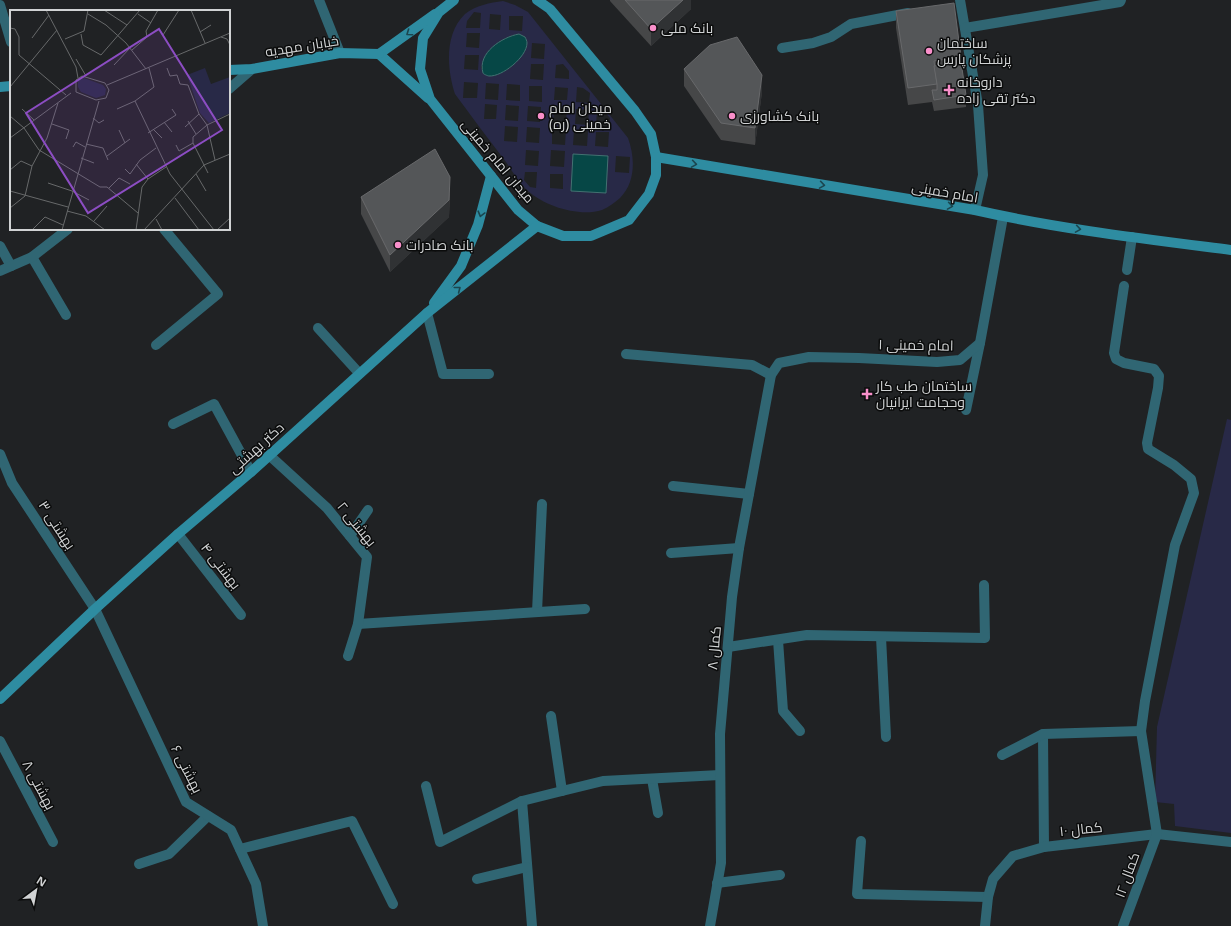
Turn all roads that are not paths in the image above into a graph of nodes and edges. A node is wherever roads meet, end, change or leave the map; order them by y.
1 (319, 0) edge
2 (454, 0) edge
3 (537, 0) edge
4 (1121, 0) edge
5 (958, 3) edge
6 (550, 4) edge
7 (0, 5) edge
8 (921, 11) edge
9 (439, 12) junction
10 (965, 28) junction
11 (10, 39) edge
12 (782, 48) dead end
13 (340, 53) junction
14 (379, 54) junction
15 (252, 68) junction
16 (230, 70) edge
17 (10, 86) edge
18 (0, 87) edge
19 (230, 89) edge
20 (430, 99) junction
21 (656, 157) junction
22 (491, 176) junction
23 (974, 210) junction
24 (1003, 217) junction
25 (537, 226) junction
26 (67, 230) edge
27 (165, 230) edge
28 (1132, 237) junction
29 (0, 246) edge
30 (1231, 250) edge
31 (32, 257) junction
32 (11, 266) junction
33 (1127, 270) dead end
34 (0, 271) edge
35 (1124, 286) dead end
36 (427, 313) junction
37 (66, 315) dead end
38 (318, 328) dead end
39 (980, 343) junction
40 (156, 345) dead end
41 (626, 354) dead end
42 (359, 373) junction
43 (489, 374) dead end
44 (770, 375) junction
45 (966, 410) dead end
46 (173, 424) dead end
47 (0, 454) edge
48 (269, 455) junction
49 (251, 472) junction
50 (672, 486) dead end
51 (749, 494) junction
52 (542, 504) dead end
53 (368, 510) dead end
54 (178, 534) junction
55 (350, 536) junction
56 (739, 548) junction
57 (671, 552) dead end
58 (984, 585) dead end
59 (96, 609) junction
60 (585, 609) dead end
61 (537, 612) junction
62 (241, 615) dead end
63 (358, 624) junction
64 (881, 637) junction
65 (778, 640) junction
66 (728, 647) junction
67 (348, 656) dead end
68 (0, 699) edge
69 (551, 716) dead end
70 (800, 731) dead end
71 (1141, 731) junction
72 (1043, 734) junction
73 (886, 737) dead end
74 (0, 741) edge
75 (1002, 755) dead end
76 (720, 775) junction
77 (652, 779) junction
78 (426, 786) dead end
79 (562, 791) junction
80 (522, 801) junction
81 (658, 813) dead end
82 (208, 816) junction
83 (1157, 834) junction
84 (861, 841) dead end
85 (53, 842) dead end
86 (1231, 842) edge
87 (1044, 847) junction
88 (240, 849) junction
89 (139, 864) dead end
90 (527, 867) junction
91 (780, 876) dead end
92 (477, 880) dead end
93 (717, 883) junction
94 (988, 897) junction
95 (393, 904) dead end
96 (263, 926) edge
97 (532, 926) edge
98 (710, 926) edge
99 (985, 926) edge
100 (1124, 926) edge

1 - 13 street
2 - 9 main road, میدان امام خمینی
3 - 6 main road, میدان امام خمینی
4 - 10 street
5 - 10 street
6 - 21 main road, میدان امام خمینی
7 - 11 street
8 - 12 street
9 -> 14 main road
9 - 20 main road, میدان امام خمینی
10 - 23 street
13 - 14 main road, خیابان مهدیه
13 - 15 main road, خیابان مهدیه
14 - 20 main road
15 - 16 main road, خیابان مهدیه
15 - 19 street
17 - 18 main road
20 - 22 main road, میدان امام خمینی
21 -> 23 main road, امام خمینی
21 - 25 main road, میدان امام خمینی
22 - 25 main road, میدان امام خمینی
22 -> 36 main road
23 - 24 main road, امام خمینی
24 -> 28 main road, امام خمینی
24 - 39 street
36 -> 25 main road, دکتر بهشتی
26 - 31 street
27 - 40 street
28 - 30 main road, امام خمینی
28 - 33 street
29 - 32 street
31 - 32 street
31 - 37 street
32 - 34 street
35 - 71 street
36 - 42 main road, دکتر بهشتی
36 - 43 street
38 - 42 street
39 - 44 street, امام خمینی ۱
39 - 45 street
41 - 44 street
42 - 48 main road, دکتر بهشتی
44 - 51 street, کمال ۸
46 - 49 street
47 - 59 street, بهشتی ۳
48 - 49 main road, دکتر بهشتی
48 - 55 street, بهشتی ۲
49 - 54 main road, دکتر بهشتی
50 - 51 street
51 - 56 street, کمال ۸
52 - 61 street
53 - 55 street
54 - 59 main road, دکتر بهشتی
54 - 62 street, بهشتی ۴
55 - 63 street, بهشتی ۲
56 - 57 street
56 - 66 street, کمال ۸
58 - 64 street
59 - 68 main road, دکتر بهشتی
59 - 82 street, بهشتی ۶
60 - 61 street
61 - 63 street
63 - 67 street, بهشتی ۲
64 - 65 street
64 - 73 street
65 - 66 street
65 - 70 street
66 - 76 street, کمال ۸
69 - 79 street
71 - 72 street
71 - 83 street
72 - 75 street
72 - 87 street
74 - 85 street, بهشتی ۸
76 - 77 street
76 - 93 street, کمال ۸
77 - 79 street
77 - 81 street
78 - 80 street
79 - 80 street
80 - 90 street
82 - 88 street, بهشتی ۶
82 - 89 street
83 - 86 street, کمال ۱۰
83 - 87 street, کمال ۱۰
83 - 100 street, کمال ۱۲
84 - 94 street
87 - 94 street, کمال ۱۰
88 - 95 street
88 - 96 street, بهشتی ۶
90 - 92 street
90 - 97 street
91 - 93 street
93 - 98 street, کمال ۸
94 - 99 street, کمال ۱۰

